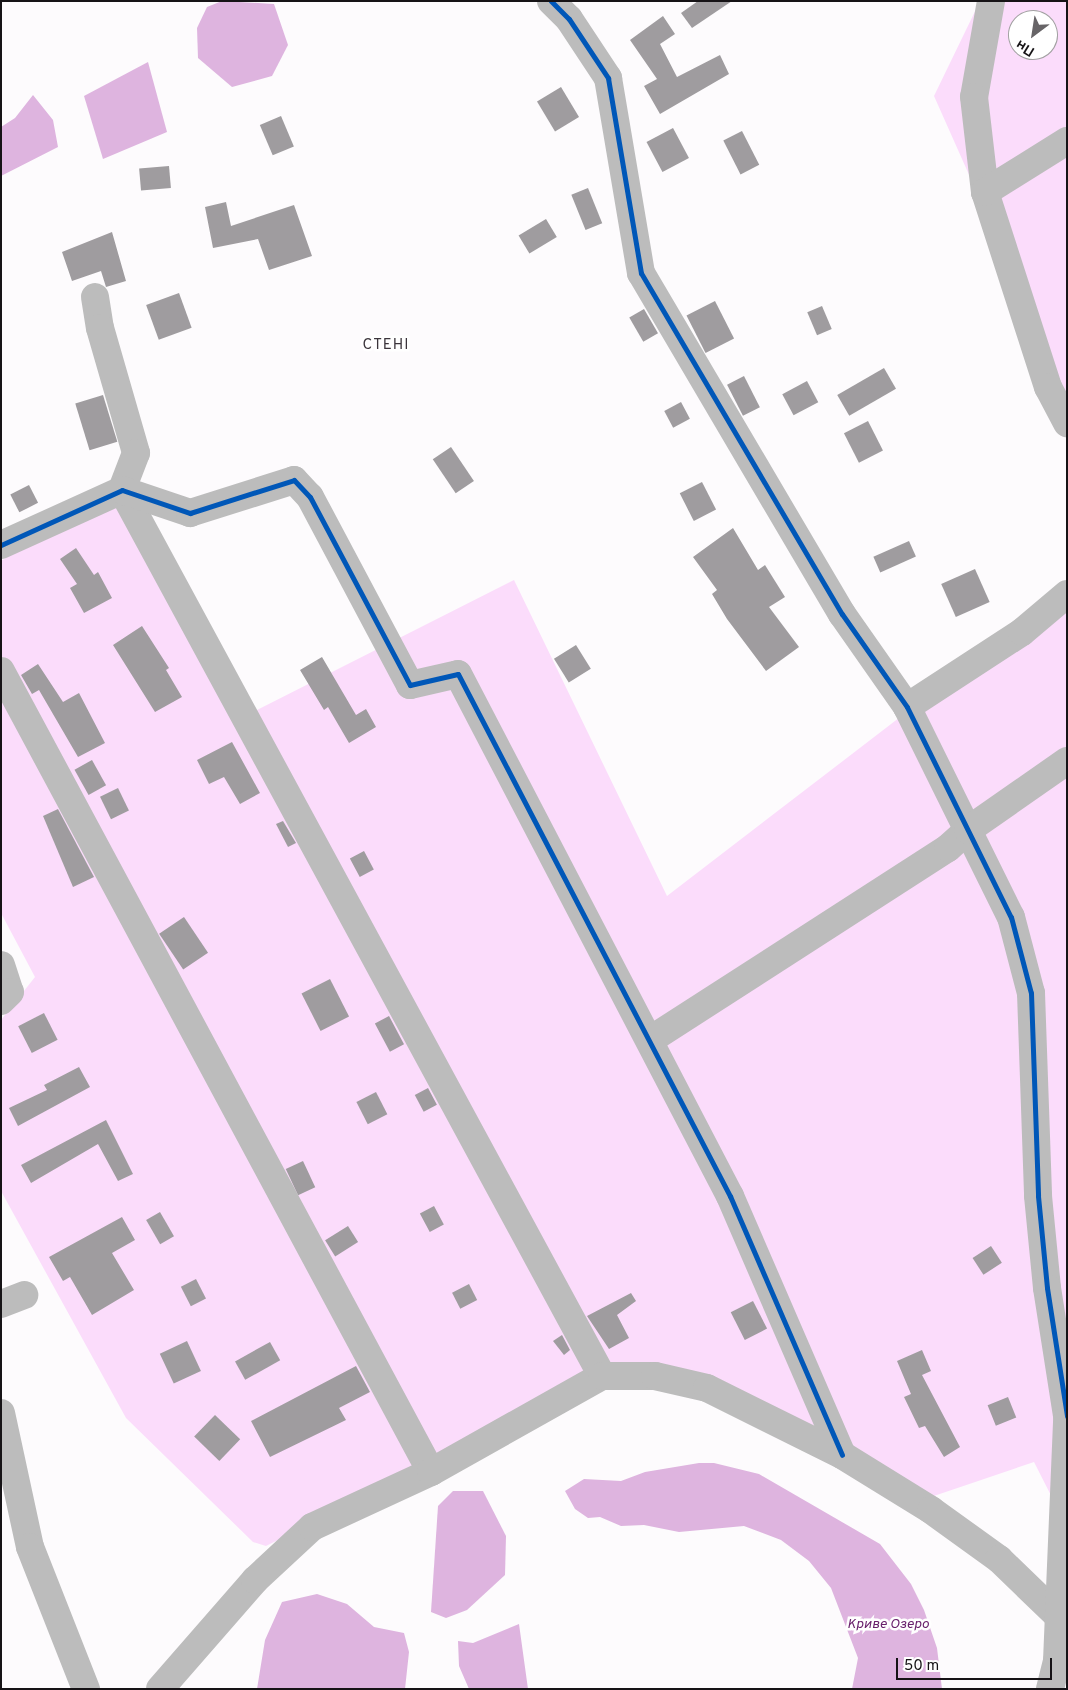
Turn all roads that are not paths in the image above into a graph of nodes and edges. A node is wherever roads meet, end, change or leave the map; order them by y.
1 (551, 1) edge
2 (991, 1) edge
3 (1067, 141) edge
4 (985, 192) junction
5 (95, 298) dead end
6 (1060, 391) edge
7 (1067, 423) edge
8 (122, 490) junction
9 (1, 545) edge
10 (1067, 594) edge
11 (1, 671) edge
12 (907, 706) junction
13 (1067, 761) edge
14 (968, 830) junction
15 (1, 965) edge
16 (1, 1001) edge
17 (650, 1040) junction
18 (602, 1376) junction
19 (1, 1413) edge
20 (1067, 1418) edge
21 (842, 1455) junction
22 (431, 1472) junction
23 (1057, 1615) junction
24 (86, 1689) edge
25 (160, 1689) edge
26 (1050, 1689) edge

1 - 12 street
2 - 4 street
3 - 4 street
4 - 6 street
5 - 8 street
6 - 7 street
8 - 9 street
8 - 17 street
8 - 18 street
10 - 12 street
11 - 22 street
12 - 14 street
13 - 14 street
14 - 17 street
14 - 20 street
15 - 16 street
17 - 21 street
18 - 21 street
18 - 22 street
19 - 24 street
20 - 23 street
21 - 23 street
22 - 25 street
23 - 26 street

